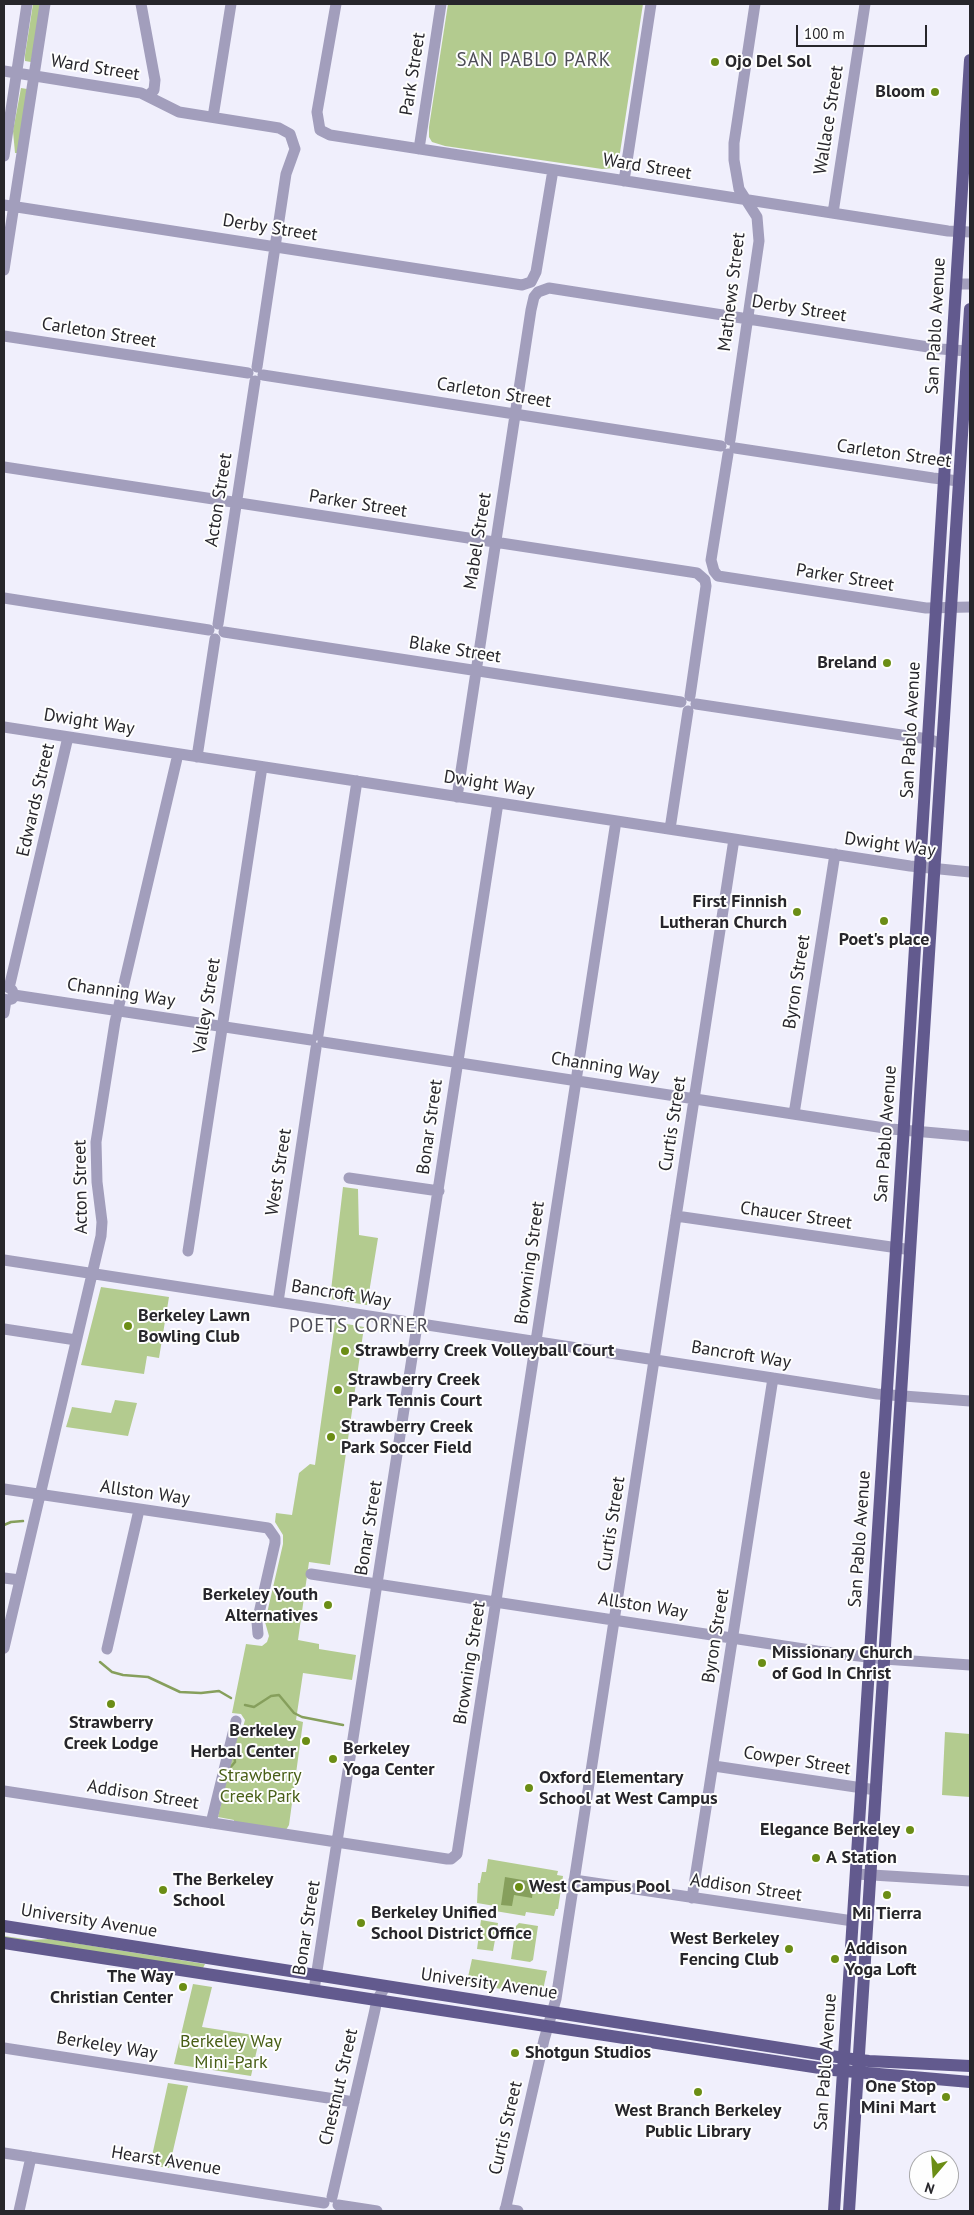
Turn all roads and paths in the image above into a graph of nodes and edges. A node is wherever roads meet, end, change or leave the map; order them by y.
1 (27, 4) edge
2 (45, 4) edge
3 (141, 4) edge
4 (231, 4) edge
5 (336, 4) edge
6 (441, 4) edge
7 (651, 4) edge
8 (756, 4) edge
9 (865, 4) edge
10 (970, 60) edge
11 (4, 71) edge
12 (16, 73) junction
13 (34, 76) junction
14 (149, 95) junction
15 (213, 117) junction
16 (968, 137) edge
17 (292, 138) joint
18 (419, 149) junction
19 (4, 156) edge
20 (553, 170) junction
21 (624, 181) junction
22 (746, 200) junction
23 (9, 206) edge
24 (833, 213) junction
25 (965, 232) edge
26 (275, 246) junction
27 (4, 270) edge
28 (956, 284) junction
29 (970, 284) edge
30 (538, 292) joint
31 (970, 309) edge
32 (748, 319) junction
33 (4, 336) edge
34 (952, 350) junction
35 (968, 351) junction
36 (256, 374) junction
37 (948, 413) junction
38 (516, 414) junction
39 (967, 414) edge
40 (728, 447) junction
41 (4, 467) edge
42 (944, 479) junction
43 (959, 480) junction
44 (236, 503) junction
45 (496, 543) junction
46 (715, 573) joint
47 (4, 598) edge
48 (951, 607) junction
49 (970, 607) edge
50 (936, 608) junction
51 (217, 631) junction
52 (476, 670) junction
53 (689, 703) junction
54 (4, 727) edge
55 (68, 737) junction
56 (928, 739) junction
57 (942, 744) junction
58 (178, 754) junction
59 (197, 757) junction
60 (262, 767) junction
61 (357, 781) junction
62 (457, 797) junction
63 (498, 803) junction
64 (616, 821) junction
65 (670, 829) junction
66 (734, 839) junction
67 (835, 854) junction
68 (920, 867) junction
69 (935, 869) junction
70 (970, 872) edge
71 (7, 994) edge
72 (118, 1010) junction
73 (4, 1013) edge
74 (222, 1026) junction
75 (317, 1041) junction
76 (458, 1063) junction
77 (576, 1080) junction
78 (694, 1099) junction
79 (794, 1114) junction
80 (904, 1131) junction
81 (918, 1132) junction
82 (970, 1136) edge
83 (349, 1178) dead end
84 (439, 1191) junction
85 (676, 1216) junction
86 (896, 1248) junction
87 (188, 1250) dead end
88 (911, 1250) junction
89 (4, 1260) edge
90 (92, 1274) junction
91 (278, 1302) junction
92 (418, 1323) junction
93 (4, 1329) edge
94 (76, 1340) junction
95 (536, 1342) junction
96 (655, 1360) junction
97 (773, 1378) junction
98 (887, 1394) junction
99 (901, 1396) junction
100 (970, 1400) edge
101 (4, 1489) edge
102 (41, 1494) junction
103 (139, 1510) junction
104 (311, 1574) dead end
105 (4, 1578) edge
106 (20, 1580) junction
107 (378, 1584) junction
108 (497, 1602) junction
109 (615, 1620) junction
110 (258, 1634) dead end
111 (733, 1638) junction
112 (4, 1648) edge
113 (107, 1649) dead end
114 (870, 1658) junction
115 (884, 1659) junction
116 (970, 1665) edge
117 (236, 1722) dead end
118 (714, 1766) junction
119 (861, 1788) junction
120 (876, 1790) junction
121 (4, 1791) edge
122 (211, 1823) junction
123 (339, 1843) junction
124 (455, 1857) joint
125 (856, 1874) junction
126 (870, 1874) junction
127 (574, 1880) junction
128 (970, 1881) edge
129 (692, 1898) junction
130 (853, 1921) junction
131 (4, 1926) edge
132 (4, 1943) edge
133 (317, 1976) junction
134 (385, 1987) junction
135 (314, 1990) junction
136 (377, 2000) junction
137 (552, 2011) junction
138 (548, 2027) junction
139 (4, 2048) edge
140 (844, 2058) junction
141 (857, 2066) junction
142 (970, 2066) edge
143 (844, 2071) junction
144 (970, 2082) edge
145 (354, 2102) junction
146 (4, 2153) edge
147 (31, 2157) junction
148 (331, 2206) edge
149 (505, 2210) edge
150 (19, 2211) edge
151 (377, 2211) edge
152 (518, 2211) edge
153 (834, 2211) edge
154 (849, 2211) edge

1 - 12 street
2 - 13 street
3 - 14 street
4 - 15 street
5 - 18 street, Ward Street
6 - 18 street, Park Street
7 - 21 street
8 - 22 street, Mathews Street
9 - 24 street, Wallace Street
10 - 16 main road, San Pablo Avenue
11 - 12 street, Ward Street
12 - 13 street, Ward Street
12 - 19 street
13 - 14 street, Ward Street
13 - 23 street
14 - 15 street, Ward Street
15 - 17 street, Ward Street
16 - 25 main road, San Pablo Avenue
17 - 26 street, Acton Street
18 - 20 street, Ward Street
20 - 21 street, Ward Street
20 - 26 street, Derby Street
21 - 22 street, Ward Street
22 - 24 street, Ward Street
22 - 32 street, Mathews Street
23 - 26 street, Derby Street
23 - 27 street
24 - 25 street, Ward Street
25 - 28 main road, San Pablo Avenue
26 - 36 street, Acton Street
28 - 29 street
28 - 34 main road, San Pablo Avenue
30 - 32 street, Derby Street
30 - 38 street, Mabel Street
31 - 35 main road, San Pablo Avenue
32 - 34 street, Derby Street
32 - 40 street, Mathews Street
33 - 36 street, Carleton Street
34 - 35 street, Derby Street
34 - 37 main road, San Pablo Avenue
35 - 39 main road, San Pablo Avenue
36 - 38 street, Carleton Street
36 - 44 street, Acton Street
37 - 39 street
37 - 42 main road, San Pablo Avenue
38 - 40 street, Carleton Street
38 - 45 street, Mabel Street
39 - 43 main road, San Pablo Avenue
40 - 42 street, Carleton Street
40 - 46 street, Mathews Street
41 - 44 street, Parker Street
42 - 43 street, Carleton Street
42 - 50 main road, San Pablo Avenue
43 - 48 main road, San Pablo Avenue
44 - 45 street, Parker Street
44 - 51 street, Acton Street
45 - 52 street, Mabel Street
45 - 53 street, Parker Street
46 - 50 street, Parker Street
47 - 51 street, Blake Street
48 - 49 street, Parker Street
48 - 50 street, Parker Street
48 - 57 main road, San Pablo Avenue
50 - 56 main road, San Pablo Avenue
51 - 52 street, Blake Street
51 - 59 street, Acton Street
52 - 53 street, Blake Street
52 - 62 street, Mabel Street
53 - 56 street, Blake Street
53 - 65 street
54 - 55 street, Dwight Way
55 - 58 street, Dwight Way
55 - 71 street, Edwards Street
56 - 57 street, Blake Street
56 - 68 main road, San Pablo Avenue
57 - 69 main road, San Pablo Avenue
58 - 59 street, Dwight Way
58 - 72 street, Acton Street
59 - 60 street, Dwight Way
60 - 61 street, Dwight Way
60 - 74 street, Valley Street
61 - 62 street, Dwight Way
61 - 75 street, West Street
62 - 63 street, Dwight Way
63 - 64 street, Dwight Way
63 - 76 street, Bonar Street
64 - 65 street, Dwight Way
64 - 77 street, Browning Street
65 - 66 street, Dwight Way
66 - 67 street, Dwight Way
66 - 78 street, Curtis Street
67 - 68 street, Dwight Way
67 - 79 street, Byron Street
68 - 69 street, Dwight Way
68 - 80 main road, San Pablo Avenue
69 - 70 street, Dwight Way
69 - 81 main road, San Pablo Avenue
71 - 72 street, Channing Way
71 - 73 street, Edwards Street
72 - 74 street, Channing Way
72 - 90 street, Acton Street
74 - 75 street, Channing Way
74 - 87 street, Valley Street
75 - 76 street, Channing Way
75 - 91 street, West Street
76 - 77 street, Channing Way
76 - 84 street, Bonar Street
77 - 78 street, Channing Way
77 - 95 street, Browning Street
78 - 79 street, Channing Way
78 - 85 street, Curtis Street
79 - 80 street, Channing Way
80 - 81 street, Channing Way
80 - 86 main road, San Pablo Avenue
81 - 82 street, Channing Way
81 - 88 main road, San Pablo Avenue
83 - 84 street
84 - 92 street, Bonar Street
85 - 86 street, Chaucer Street
85 - 96 street, Curtis Street
86 - 88 street, Chaucer Street
86 - 98 main road, San Pablo Avenue
88 - 99 main road, San Pablo Avenue
89 - 90 street, Bancroft Way
90 - 91 street, Bancroft Way
90 - 94 street, Acton Street
91 - 92 street, Bancroft Way
92 - 95 street, Bancroft Way
92 - 107 street, Bonar Street
93 - 94 street
94 - 102 street, Acton Street
95 - 96 street, Bancroft Way
95 - 108 street, Browning Street
96 - 97 street, Bancroft Way
96 - 109 street, Curtis Street
97 - 98 street, Bancroft Way
97 - 111 street, Byron Street
98 - 99 street, Bancroft Way
98 - 114 main road, San Pablo Avenue
99 - 100 street, Bancroft Way
99 - 115 main road, San Pablo Avenue
101 - 102 street, Allston Way
102 - 103 street, Allston Way
102 - 106 street, Acton Street
103 - 110 street, Allston Way
103 - 113 street
104 - 107 street, Allston Way
105 - 106 street
106 - 112 street, Acton Street
107 - 108 street, Allston Way
107 - 123 street, Bonar Street
108 - 109 street, Allston Way
108 - 124 street, Browning Street
109 - 111 street, Allston Way
109 - 127 street, Curtis Street
111 - 114 street, Allston Way
111 - 118 street, Byron Street
114 - 115 street, Allston Way
114 - 119 main road, San Pablo Avenue
115 - 116 street, Allston Way
115 - 120 main road, San Pablo Avenue
117 - 122 street
118 - 119 street, Cowper Street
118 - 129 street, Byron Street
119 - 120 street, Cowper Street
119 - 125 main road, San Pablo Avenue
120 - 126 main road, San Pablo Avenue
121 - 122 street, Addison Street
122 - 123 street, Addison Street
123 - 124 street, Addison Street
123 - 133 street, Bonar Street
125 - 126 street
125 - 130 main road, San Pablo Avenue
126 - 128 street
126 - 141 main road, San Pablo Avenue
127 - 129 street, Addison Street
127 - 137 street, Curtis Street
129 - 130 street, Addison Street
130 - 140 main road, San Pablo Avenue
131 - 133 main road, University Avenue
132 - 135 main road, University Avenue
133 - 134 main road, University Avenue
133 - 135 street, Bonar Street
134 - 136 street, Chestnut Street
134 - 137 main road, University Avenue
135 - 136 main road, University Avenue
136 - 138 main road, University Avenue
136 - 145 street, Chestnut Street
137 - 138 street, Curtis Street
137 - 140 main road, University Avenue
138 - 143 main road, University Avenue
138 - 149 street, Curtis Street
139 - 145 street, Berkeley Way
140 - 141 main road, University Avenue
140 - 143 main road, San Pablo Avenue
141 - 142 main road, University Avenue
141 - 143 main road, University Avenue
141 - 144 main road, University Avenue
141 - 154 main road, San Pablo Avenue
143 - 153 main road, San Pablo Avenue
145 - 148 street, Chestnut Street
146 - 147 street, Hearst Avenue
147 - 148 street, Hearst Avenue
147 - 150 street
148 - 151 street, Hearst Avenue
149 - 152 street

